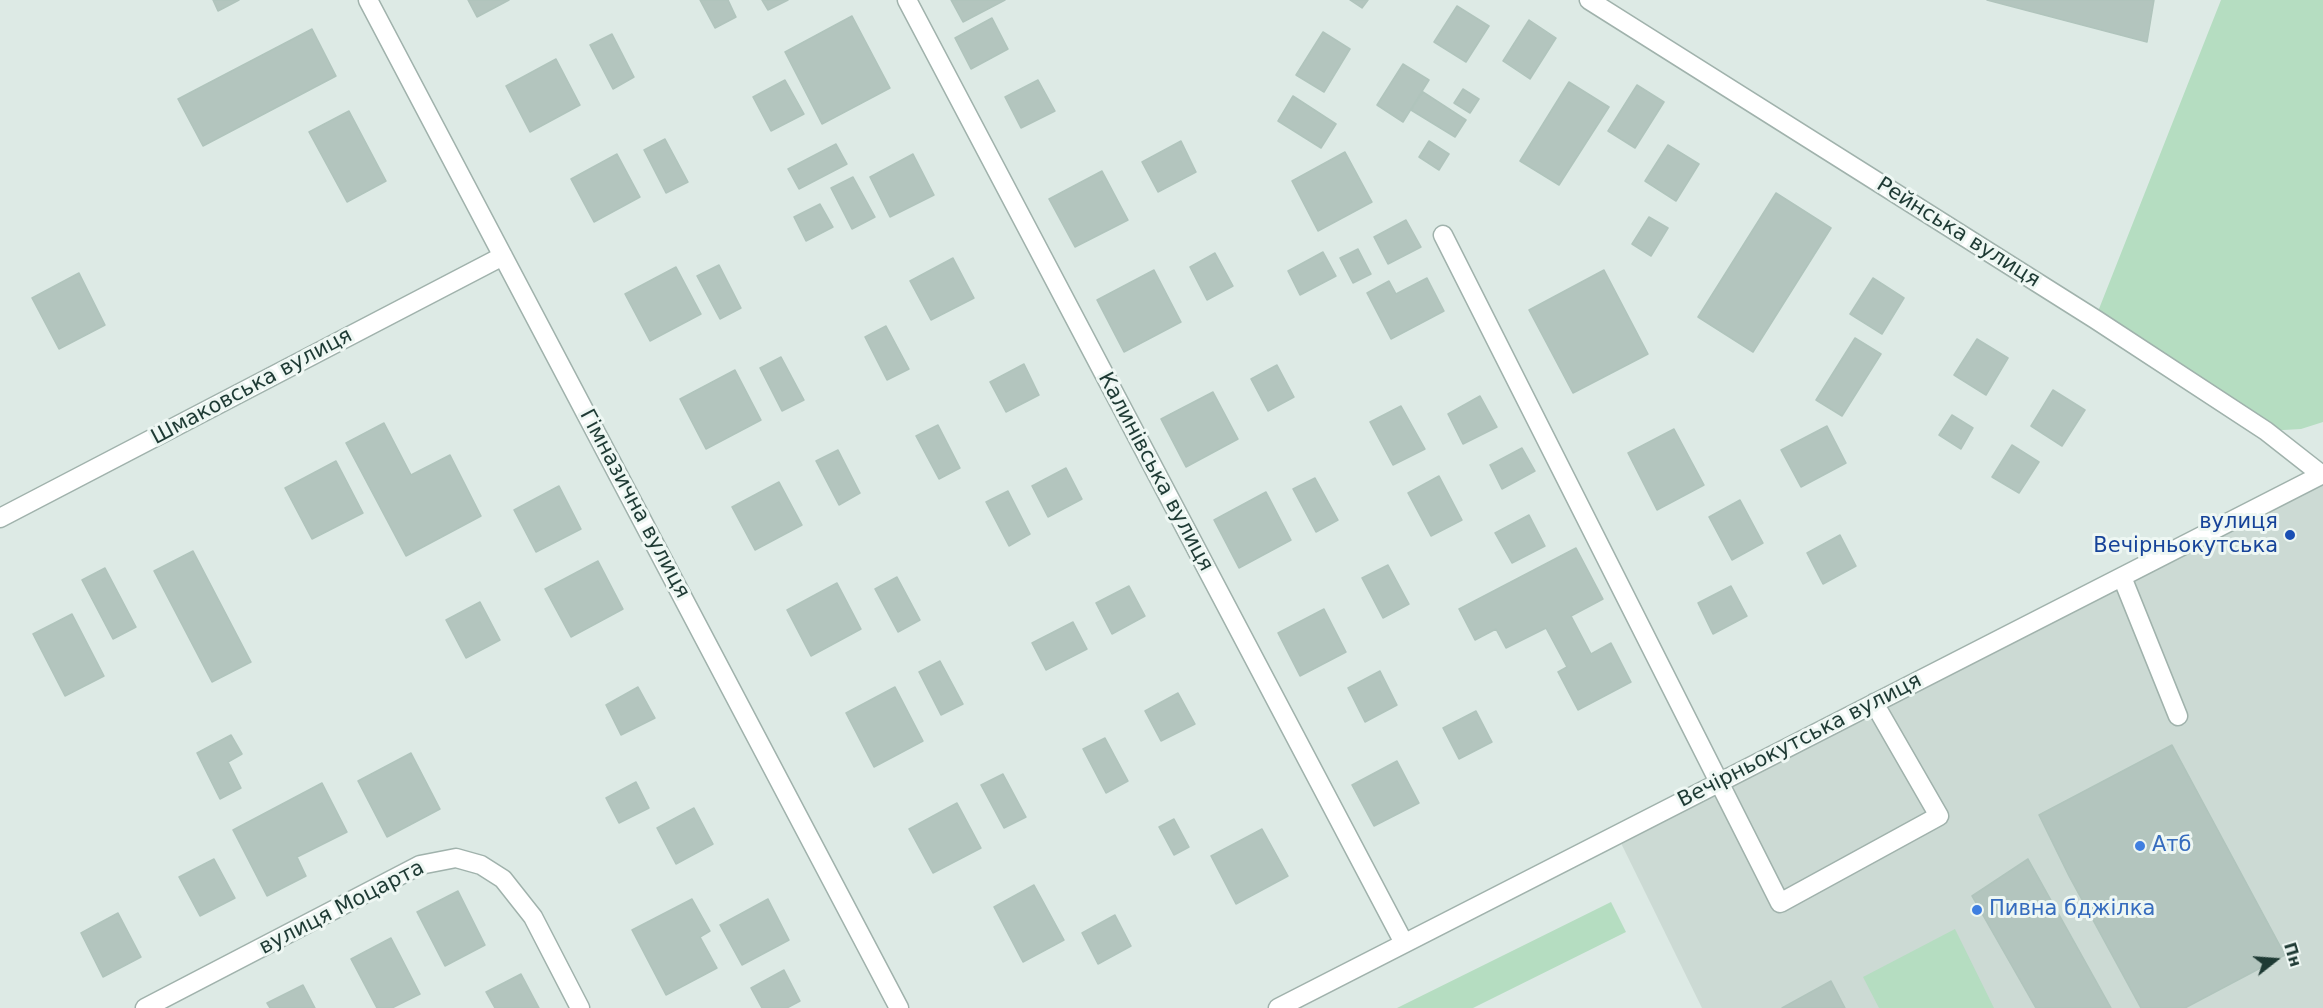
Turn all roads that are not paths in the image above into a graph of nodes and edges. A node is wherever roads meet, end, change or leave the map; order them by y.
1 (368, 0) edge
2 (907, 0) edge
3 (1589, 0) edge
4 (1443, 235) dead end
5 (503, 256) junction
6 (2322, 475) edge
7 (0, 518) edge
8 (2122, 577) junction
9 (1875, 703) junction
10 (2178, 716) dead end
11 (1720, 782) junction
12 (1404, 944) junction
13 (145, 1008) edge
14 (580, 1008) edge
15 (899, 1008) edge
16 (1278, 1008) edge

1 - 5 street, Гімназична вулиця
2 - 12 street, Калинівська вулиця
3 - 6 street, Рейнська вулиця
4 - 11 street
5 - 7 street, Шмаковська вулиця
5 - 15 street, Гімназична вулиця
6 - 8 street, Вечірньокутська вулиця
8 - 9 street, Вечірньокутська вулиця
8 - 10 street
9 - 11 street, Вечірньокутська вулиця
9 - 11 street
11 - 12 street, Вечірньокутська вулиця
12 - 16 street, Вечірньокутська вулиця
13 - 14 street, вулиця Моцарта

